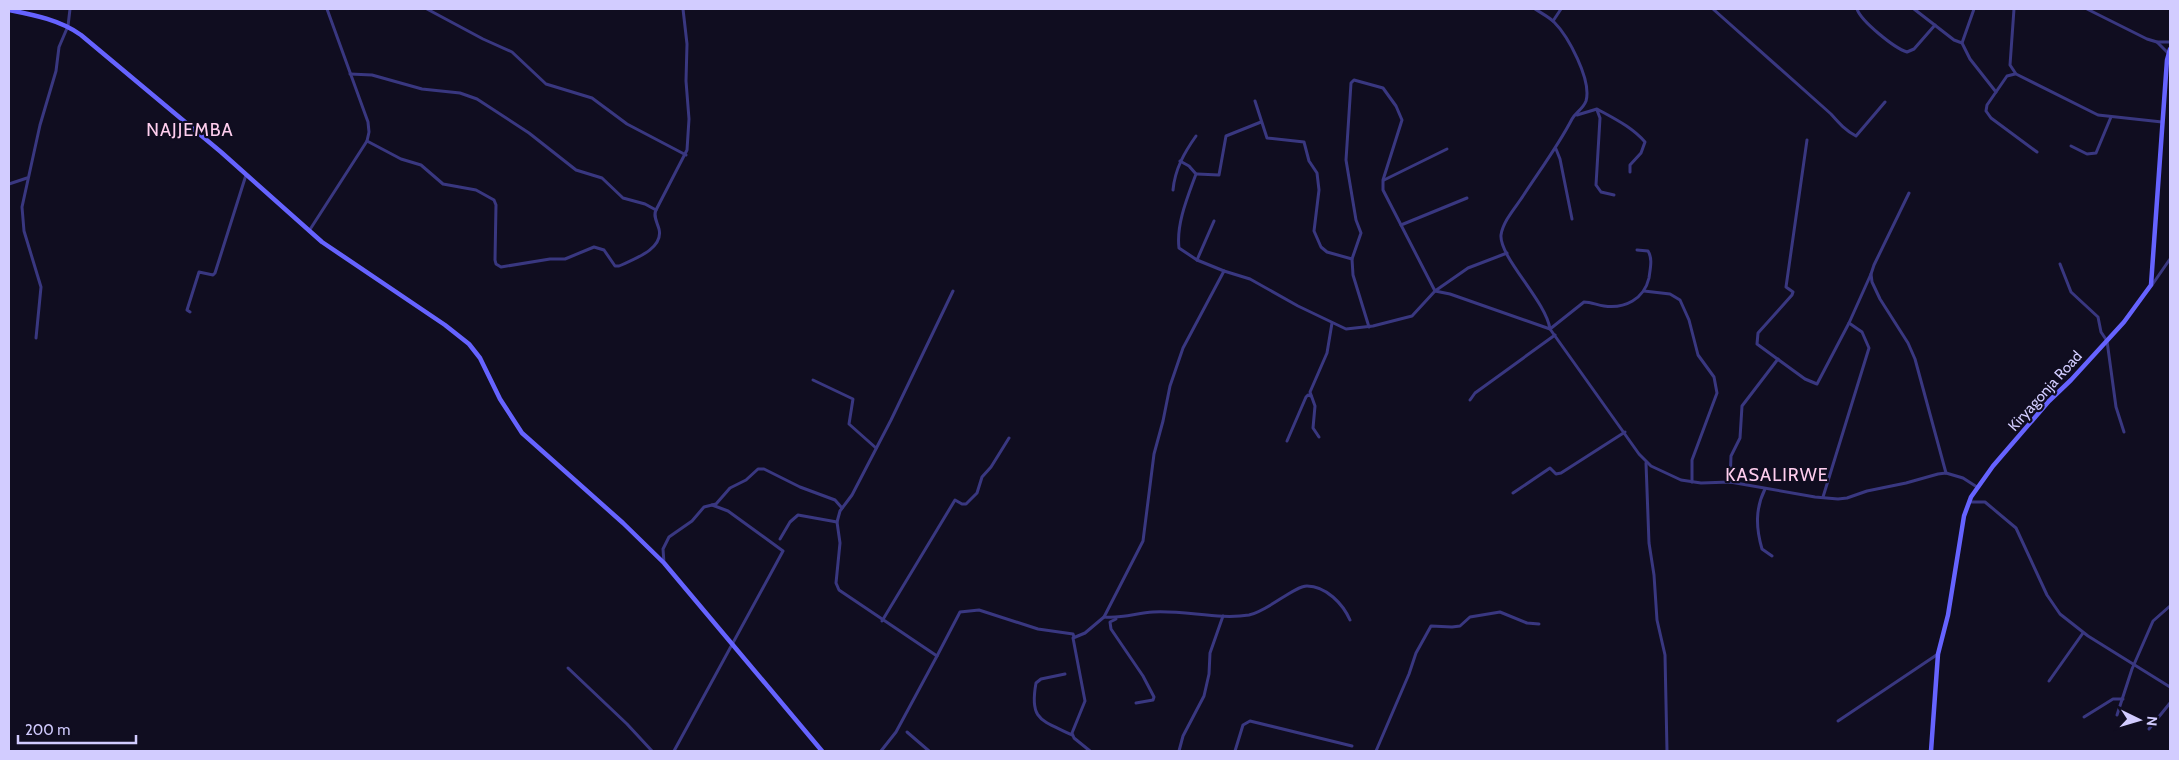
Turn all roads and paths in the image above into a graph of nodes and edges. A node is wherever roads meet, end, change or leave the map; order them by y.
1 (70, 9) edge
2 (327, 9) edge
3 (427, 9) edge
4 (683, 9) edge
5 (1535, 9) edge
6 (1561, 9) edge
7 (1713, 9) edge
8 (1857, 9) edge
9 (1914, 9) edge
10 (1974, 9) edge
11 (2013, 9) edge
12 (2086, 9) edge
13 (11, 10) edge
14 (1553, 21) junction
15 (1935, 25) junction
16 (68, 26) junction
17 (2157, 42) junction
18 (2170, 42) edge
19 (1962, 43) junction
20 (2169, 51) edge
21 (350, 74) junction
22 (2016, 74) junction
23 (1996, 92) junction
24 (1255, 101) dead end
25 (1885, 102) dead end
26 (1597, 109) junction
27 (1574, 116) junction
28 (2111, 117) junction
29 (1261, 122) junction
30 (2162, 122) junction
31 (1196, 136) dead end
32 (1807, 140) dead end
33 (367, 141) junction
34 (2071, 146) dead end
35 (1447, 149) dead end
36 (1556, 149) junction
37 (2037, 152) dead end
38 (686, 155) junction
39 (1180, 161) junction
40 (1630, 172) dead end
41 (1196, 174) junction
42 (246, 175) junction
43 (27, 178) junction
44 (1383, 180) junction
45 (9, 184) edge
46 (1173, 190) dead end
47 (1909, 193) dead end
48 (1614, 195) dead end
49 (1467, 198) dead end
50 (656, 210) junction
51 (1572, 219) dead end
52 (1214, 222) dead end
53 (1402, 224) junction
54 (309, 231) junction
55 (1637, 250) dead end
56 (1507, 253) junction
57 (1352, 259) junction
58 (2170, 259) edge
59 (1197, 260) junction
60 (2060, 264) dead end
61 (1224, 271) junction
62 (1872, 274) junction
63 (2151, 285) junction
64 (953, 291) dead end
65 (1434, 291) junction
66 (1644, 291) junction
67 (190, 312) dead end
68 (1332, 322) junction
69 (1849, 323) junction
70 (1369, 327) junction
71 (1550, 329) junction
72 (1555, 335) junction
73 (36, 338) dead end
74 (2107, 341) junction
75 (1778, 359) junction
76 (813, 380) dead end
77 (1311, 396) junction
78 (1470, 400) dead end
79 (1625, 432) junction
80 (2124, 432) dead end
81 (1318, 437) dead end
82 (1009, 438) dead end
83 (1287, 441) dead end
84 (876, 448) junction
85 (1646, 462) junction
86 (1946, 473) junction
87 (1692, 482) junction
88 (1730, 482) junction
89 (1977, 487) junction
90 (1766, 489) junction
91 (1513, 494) dead end
92 (1823, 497) junction
93 (1969, 502) junction
94 (712, 505) junction
95 (842, 508) junction
96 (837, 522) junction
97 (780, 539) dead end
98 (1772, 556) dead end
99 (664, 563) junction
100 (2170, 606) edge
101 (1223, 616) junction
102 (1104, 617) junction
103 (1116, 618) junction
104 (1350, 620) dead end
105 (882, 621) junction
106 (1539, 624) dead end
107 (2083, 633) junction
108 (1074, 636) junction
109 (733, 645) junction
110 (1938, 654) junction
111 (937, 656) junction
112 (2134, 666) junction
113 (568, 668) dead end
114 (1065, 674) dead end
115 (2049, 681) dead end
116 (2170, 687) edge
117 (2123, 699) junction
118 (1136, 703) dead end
119 (2170, 703) edge
120 (2117, 715) dead end
121 (2084, 717) dead end
122 (1838, 721) dead end
123 (2149, 729) dead end
124 (907, 732) dead end
125 (1072, 736) junction
126 (1352, 746) dead end
127 (652, 751) edge
128 (674, 751) edge
129 (822, 751) edge
130 (881, 751) edge
131 (929, 751) edge
132 (1090, 751) edge
133 (1179, 751) edge
134 (1234, 751) edge
135 (1376, 751) edge
136 (1667, 751) edge
137 (1931, 751) edge

1 - 16 street
2 - 21 street
3 - 38 street
4 - 38 street
5 - 14 street
6 - 14 street
7 - 25 street
8 - 15 street
9 - 15 street
10 - 19 street
11 - 22 street
12 - 17 street
13 - 16 street
14 - 27 street
15 - 19 street
16 - 42 street
16 - 43 street
17 - 18 street
17 - 20 street
19 - 23 street
20 - 30 street
21 - 33 street
21 - 50 street
22 - 23 street
22 - 28 street
23 - 37 street
24 - 29 street
26 - 27 street
26 - 40 street
26 - 48 street
27 - 36 street
28 - 30 street
28 - 34 street
29 - 41 street
29 - 57 street
30 - 63 street
31 - 39 street
32 - 75 street
33 - 50 street
33 - 54 street
35 - 44 street
36 - 51 street
36 - 56 street
38 - 50 street
39 - 41 street
39 - 46 street
41 - 59 street
42 - 54 street
42 - 67 street
43 - 45 street
43 - 73 street
44 - 53 street
44 - 57 street
47 - 62 street
49 - 53 street
52 - 59 street
53 - 65 street
54 - 99 street
55 - 66 street
56 - 65 street
56 - 71 street
57 - 70 street
58 - 63 street
59 - 61 street
60 - 74 street
61 - 68 street
61 - 102 street
62 - 69 street
62 - 86 street
63 - 74 street, Kiryagonja Road
64 - 84 street
65 - 70 street
65 - 71 street
66 - 71 street
66 - 87 street
68 - 70 street
68 - 77 street
69 - 75 street
69 - 92 street
71 - 72 street
72 - 78 street
72 - 79 street
74 - 80 street
74 - 89 street, Kiryagonja Road
75 - 88 street
76 - 84 street
77 - 81 street
77 - 83 street
79 - 85 street
79 - 91 street
82 - 105 street
84 - 95 street
85 - 87 street
85 - 136 street
86 - 89 street
86 - 92 street
87 - 88 street
88 - 90 street
89 - 93 street, Kiryagonja Road
90 - 92 street
90 - 98 street
93 - 107 street
93 - 110 street, Kiryagonja Road
94 - 95 street
94 - 99 street
94 - 109 street
95 - 96 street
96 - 97 street
96 - 105 street
99 - 109 street
100 - 112 street
101 - 103 street
101 - 104 street
101 - 133 street
102 - 103 street
102 - 108 street
103 - 118 street
105 - 111 street
106 - 135 street
107 - 112 street
107 - 115 street
108 - 111 street
108 - 125 street
109 - 128 street
109 - 129 street
110 - 122 street
110 - 137 street, Kiryagonja Road
111 - 130 street
112 - 116 street
112 - 117 street
113 - 127 street
114 - 125 street
117 - 120 street
117 - 121 street
119 - 123 street
124 - 131 street
125 - 132 street
126 - 134 street

